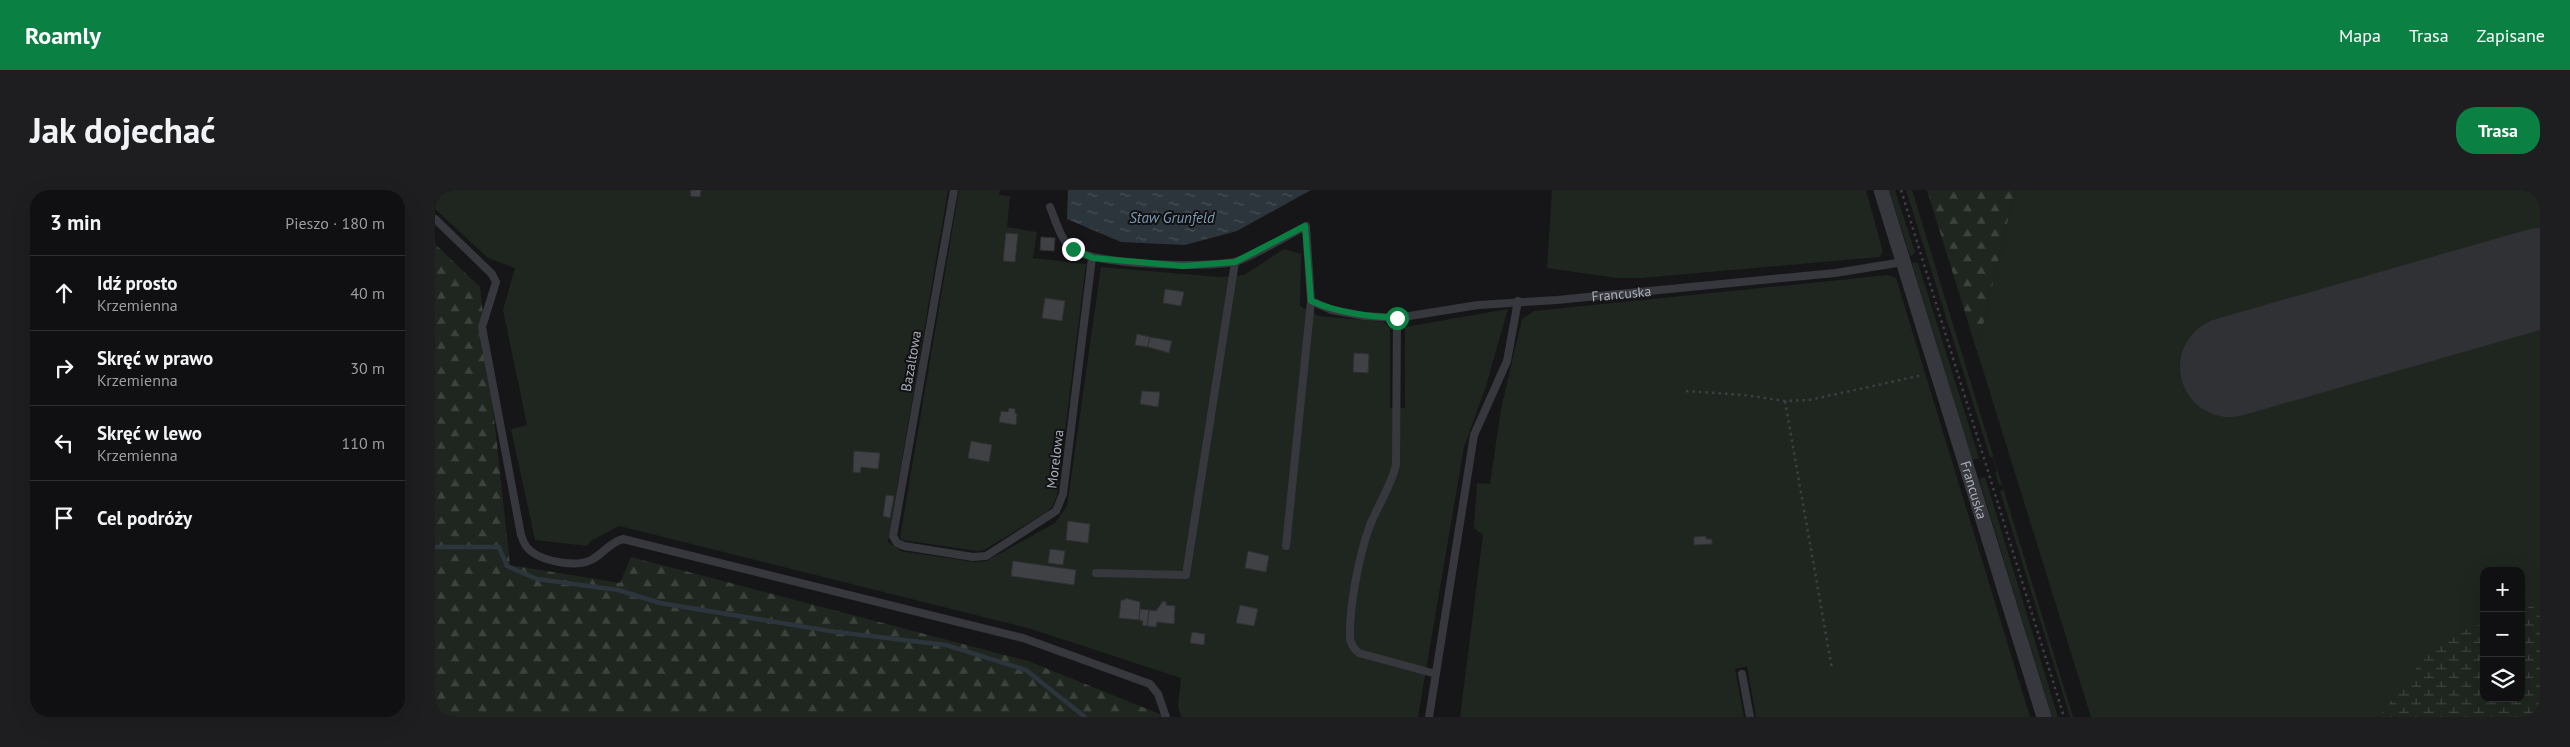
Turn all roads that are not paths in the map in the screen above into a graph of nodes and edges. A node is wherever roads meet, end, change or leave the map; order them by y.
1 (954, 190) edge
2 (1881, 190) edge
3 (1051, 207) dead end
4 (435, 219) edge
5 (1093, 258) junction
6 (1235, 262) junction
7 (1903, 262) junction
8 (1311, 301) junction
9 (1518, 301) junction
10 (1397, 318) junction
11 (893, 536) joint
12 (1286, 546) dead end
13 (1096, 573) dead end
14 (1436, 674) junction
15 (1742, 674) dead end
16 (1166, 717) edge
17 (1429, 717) edge
18 (1750, 717) edge
19 (2044, 717) edge

1 - 11 lane, Bazaltowa
2 - 7 street, Francuska
3 - 5 lane
4 - 16 lane
5 - 6 lane
5 - 11 lane, Morelowa
6 - 8 lane
6 - 13 lane
7 - 9 lane, Francuska
7 - 19 street, Francuska
8 - 10 lane, Francuska
8 - 12 lane
9 - 10 lane, Francuska
9 - 14 lane
10 - 14 lane
14 - 17 lane
15 - 18 lane

